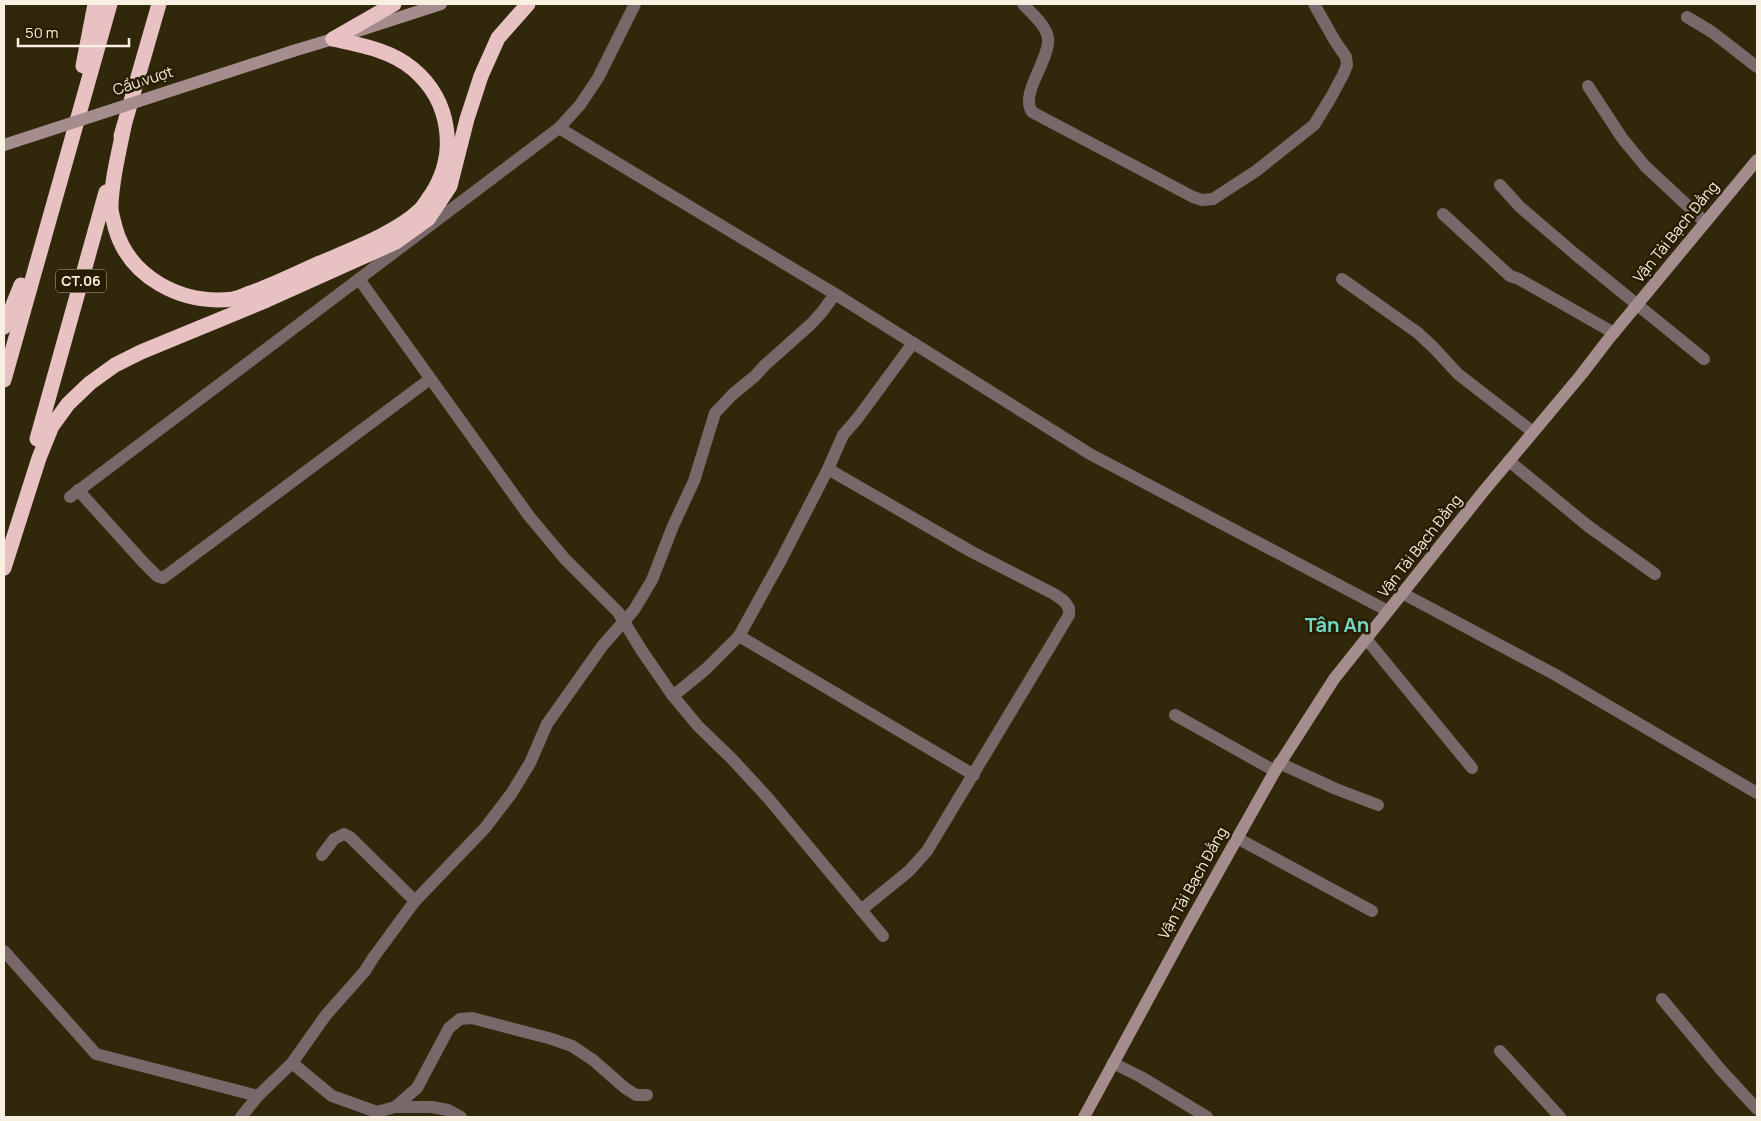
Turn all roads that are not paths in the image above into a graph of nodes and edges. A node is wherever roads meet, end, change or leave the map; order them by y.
1 (95, 4) edge
2 (110, 4) edge
3 (159, 4) edge
4 (394, 4) edge
5 (441, 4) edge
6 (528, 4) edge
7 (635, 4) edge
8 (1023, 4) edge
9 (1314, 4) edge
10 (1687, 17) dead end
11 (333, 40) junction
12 (1757, 67) edge
13 (1588, 86) dead end
14 (124, 126) junction
15 (559, 128) junction
16 (4, 145) edge
17 (68, 148) junction
18 (1757, 160) edge
19 (59, 180) junction
20 (1500, 185) dead end
21 (1443, 214) dead end
22 (1705, 222) junction
23 (359, 278) junction
24 (1342, 279) dead end
25 (835, 294) junction
26 (1637, 306) junction
27 (4, 327) edge
28 (1614, 333) junction
29 (913, 343) junction
30 (1704, 359) dead end
31 (430, 379) junction
32 (4, 380) edge
33 (1533, 432) junction
34 (1509, 461) junction
35 (828, 469) junction
36 (4, 559) edge
37 (4, 568) edge
38 (1655, 574) dead end
39 (1402, 593) junction
40 (1388, 612) junction
41 (624, 621) junction
42 (739, 636) junction
43 (1367, 640) junction
44 (673, 696) junction
45 (1175, 715) dead end
46 (1277, 767) junction
47 (1472, 768) dead end
48 (974, 775) junction
49 (1757, 793) edge
50 (1378, 806) dead end
51 (1237, 838) junction
52 (322, 855) dead end
53 (416, 901) junction
54 (861, 910) junction
55 (1372, 911) dead end
56 (883, 936) dead end
57 (4, 952) edge
58 (1662, 999) dead end
59 (1500, 1051) dead end
60 (1114, 1063) junction
61 (292, 1064) junction
62 (647, 1095) dead end
63 (258, 1096) junction
64 (395, 1107) junction
65 (1757, 1109) edge
66 (378, 1115) edge
67 (241, 1117) edge
68 (461, 1117) edge
69 (1084, 1117) edge
70 (1207, 1117) edge
71 (1560, 1117) edge

1 - 17 highway
2 - 17 highway, CT.06
3 - 14 highway, CT.06
4 - 11 highway
5 - 11 street, Cầu vượt
6 - 37 highway
7 - 15 street
8 - 9 street
10 - 12 street
11 - 14 highway
11 - 16 street, Cầu vượt, bridge
13 - 22 street
14 - 36 highway, CT.06
15 - 23 street
15 - 25 street
17 - 19 highway, CT.06
18 - 22 street, Vận Tải Bạch Đằng
19 - 27 highway
19 - 32 highway, CT.06
20 - 26 street
21 - 28 street
22 - 26 street, Vận Tải Bạch Đằng
23 - 31 street
23 - 31 street
24 - 33 street
25 - 29 street
25 - 41 street
26 - 28 street, Vận Tải Bạch Đằng
26 - 30 street
28 - 33 street, Vận Tải Bạch Đằng
29 - 35 street
29 - 40 street
31 - 41 street
33 - 34 street, Vận Tải Bạch Đằng
34 - 38 street
34 - 39 street, Vận Tải Bạch Đằng
35 - 42 street
35 - 48 street
39 - 40 street, Vận Tải Bạch Đằng
39 - 49 street
40 - 43 street, Vận Tải Bạch Đằng
41 - 44 street
41 - 53 street
42 - 44 street
42 - 48 street
43 - 46 street, Vận Tải Bạch Đằng
43 - 47 street
44 - 54 street
45 - 46 street
46 - 50 street
46 - 51 street, Vận Tải Bạch Đằng
48 - 54 street
51 - 55 street
51 - 60 street, Vận Tải Bạch Đằng
52 - 53 street
53 - 61 street
54 - 56 street
57 - 63 street
58 - 65 street
59 - 71 street
60 - 69 street, Vận Tải Bạch Đằng
60 - 70 street
61 - 63 street
61 - 66 street
62 - 64 street
63 - 67 street
64 - 66 street
64 - 68 street

